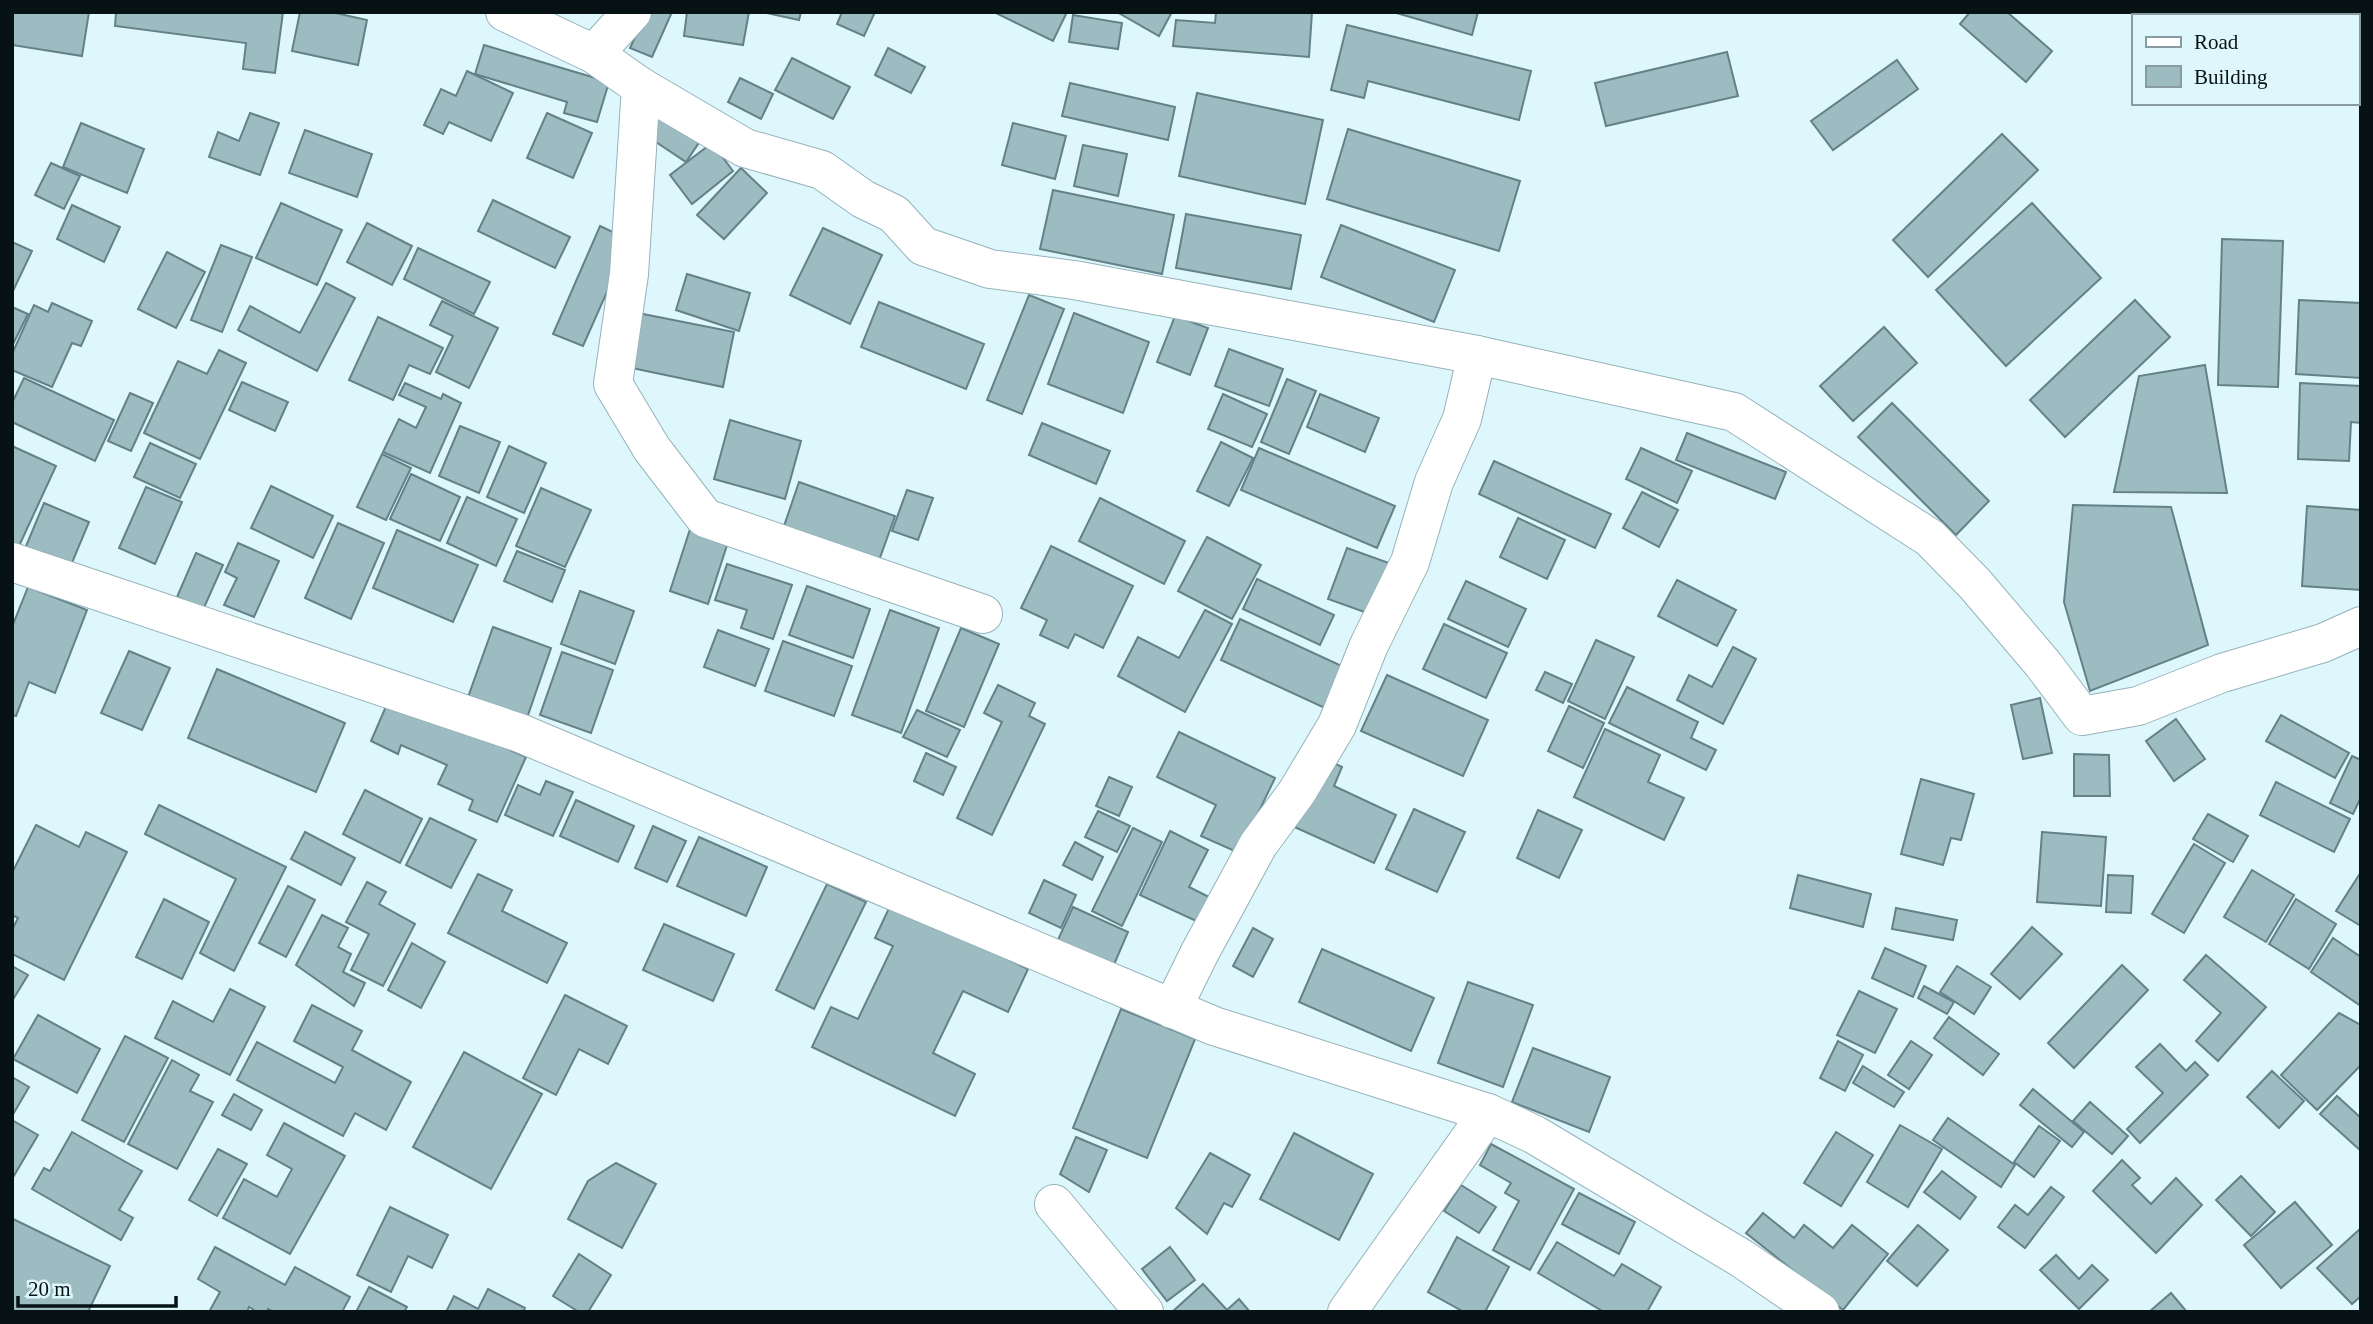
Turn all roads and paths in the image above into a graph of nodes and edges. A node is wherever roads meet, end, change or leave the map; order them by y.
1 (505, 12) edge
2 (632, 12) edge
3 (594, 54) junction
4 (641, 87) junction
5 (1477, 355) junction
6 (12, 562) edge
7 (982, 614) dead end
8 (2361, 626) edge
9 (1172, 1009) junction
10 (1488, 1113) junction
11 (1054, 1204) dead end
12 (1144, 1312) edge
13 (1347, 1312) edge
14 (1820, 1312) edge

1 - 3 street
2 - 3 street
3 - 4 street
4 - 5 street
4 - 7 street
5 - 8 street
5 - 9 street
6 - 9 street
9 - 10 street
10 - 13 street
10 - 14 street
11 - 12 street

